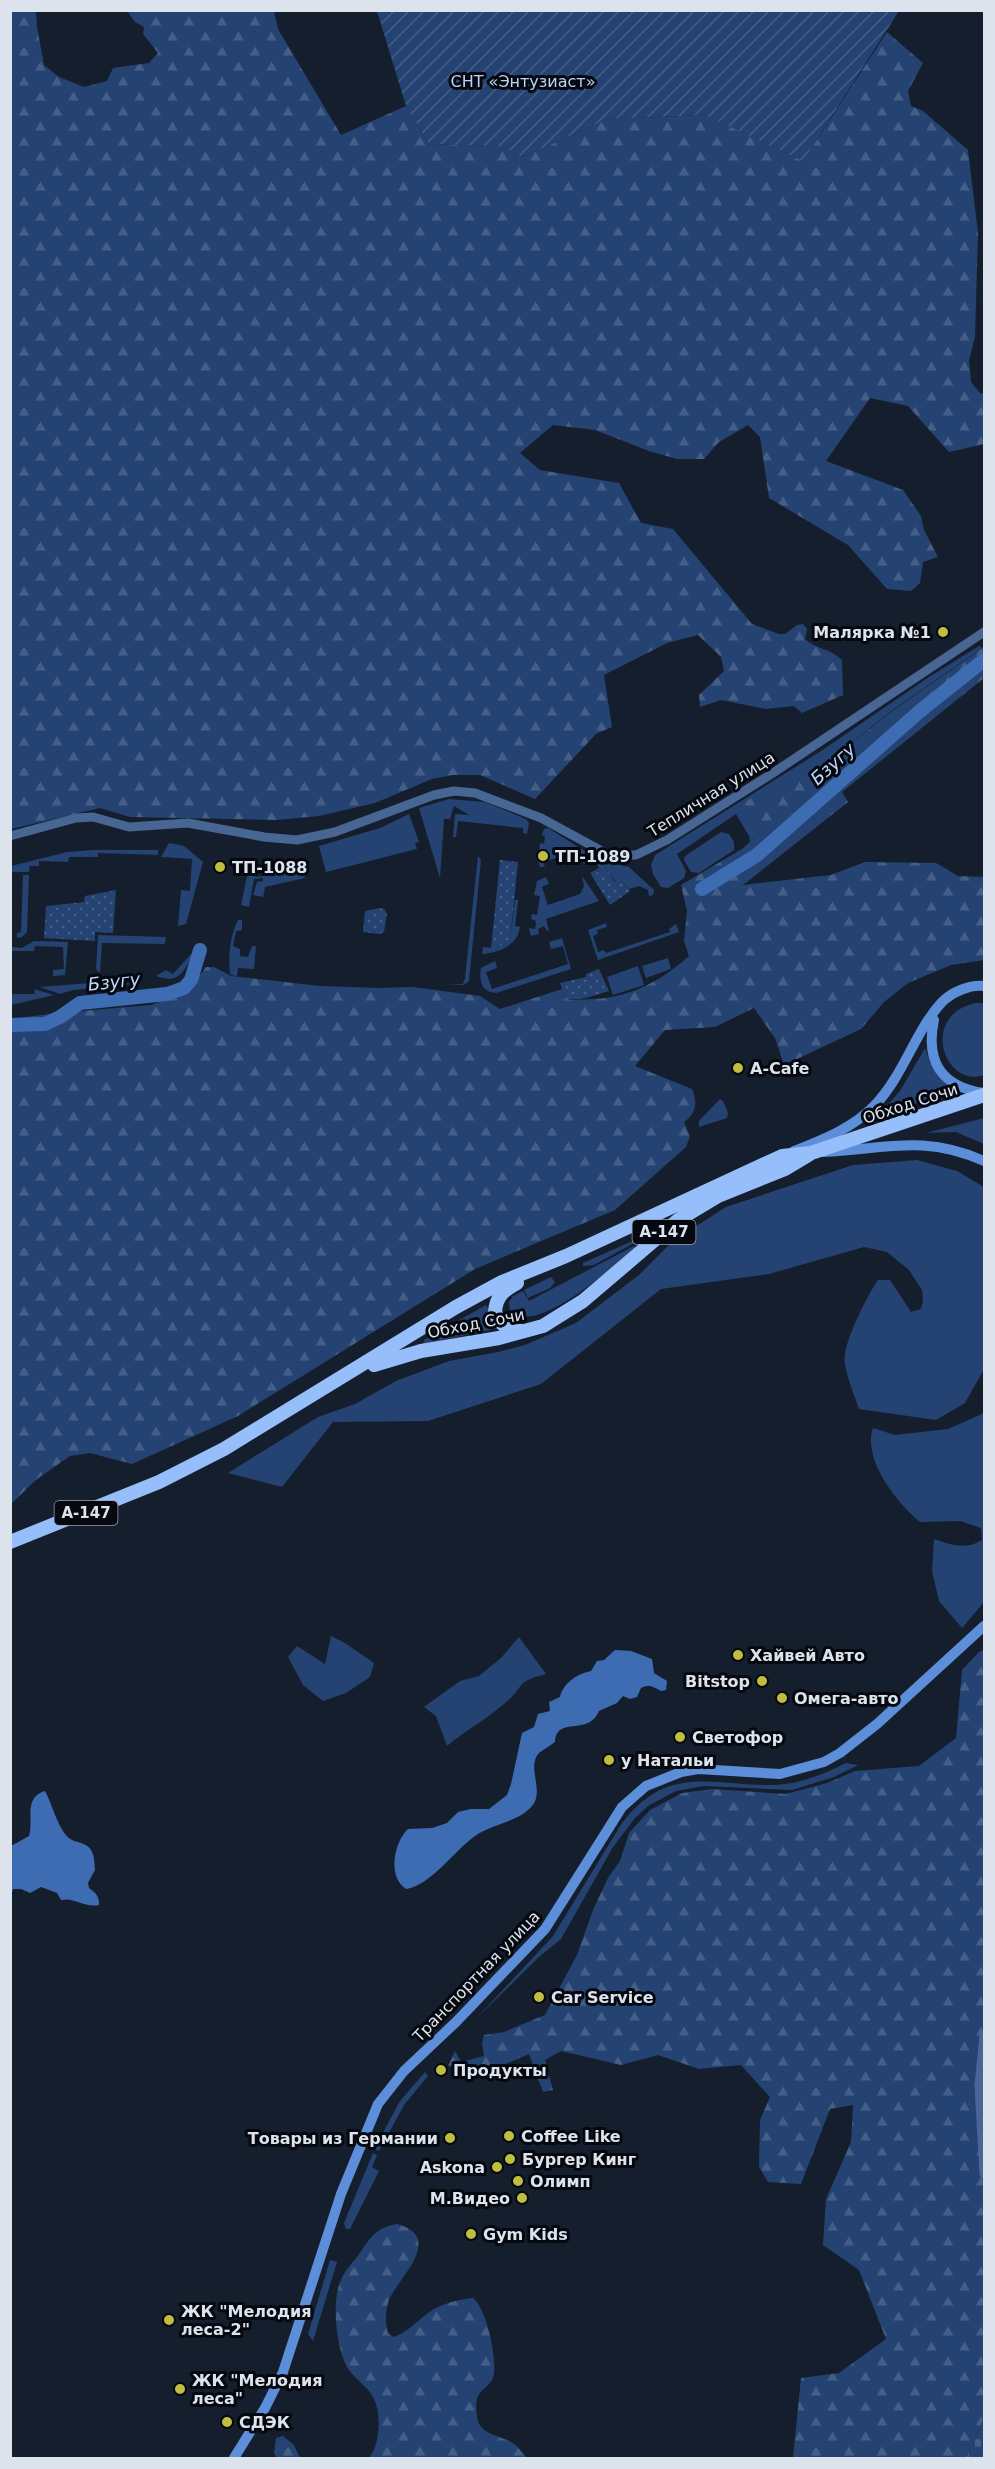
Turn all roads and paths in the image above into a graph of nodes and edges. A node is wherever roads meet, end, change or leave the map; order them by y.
1 (984, 632) edge
2 (10, 836) edge
3 (984, 986) edge
4 (936, 1010) junction
5 (984, 1094) edge
6 (811, 1153) junction
7 (782, 1156) junction
8 (984, 1161) edge
9 (566, 1256) junction
10 (528, 1331) junction
11 (350, 1374) junction
12 (12, 1542) edge
13 (984, 1626) edge
14 (984, 1632) edge
15 (972, 1639) junction
16 (984, 2035) edge
17 (984, 2174) edge
18 (234, 2458) edge

1 - 2 street, Тепличная улица
3 - 4 main road, А-147
4 - 5 main road, А-147
4 - 7 main road, А-147
5 - 6 highway, Обход Сочи / А-147
6 - 7 highway, Обход Сочи / А-147
6 - 8 main road, А-147
6 - 10 highway, Обход Сочи / А-147
7 - 9 highway, Обход Сочи / А-147
9 - 10 highway, А-147
9 - 11 highway, Обход Сочи / А-147
10 - 11 highway, Обход Сочи / А-147
11 - 12 highway, Обход Сочи / А-147
13 - 15 main road, Транспортная улица
14 - 15 main road
15 - 18 main road, Транспортная улица
16 - 17 street

